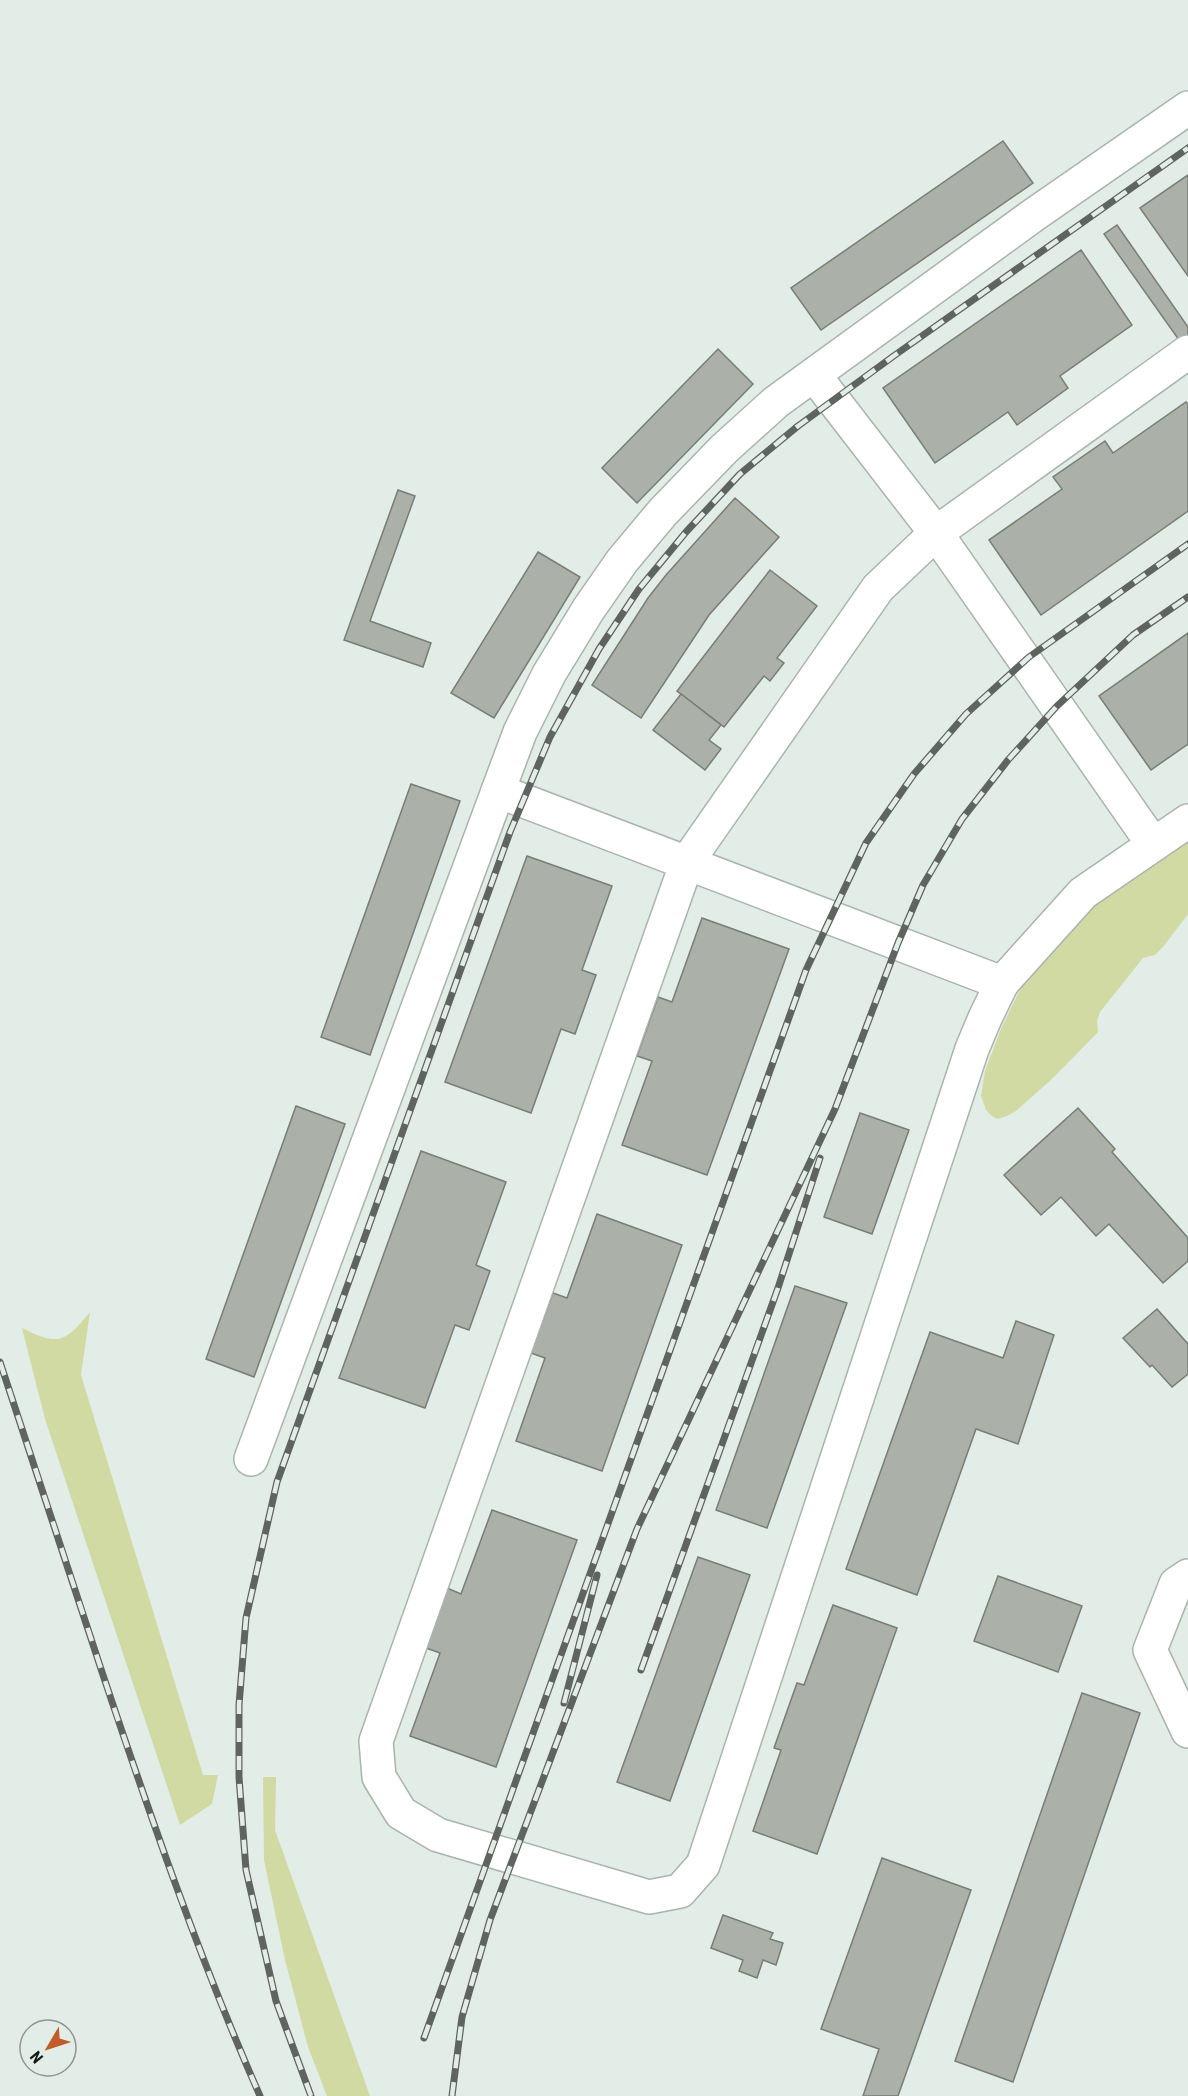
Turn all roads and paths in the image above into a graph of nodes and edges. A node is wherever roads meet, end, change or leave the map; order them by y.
1 (1188, 108) edge
2 (1188, 352) edge
3 (814, 375) junction
4 (936, 533) junction
5 (498, 791) junction
6 (1188, 821) edge
7 (1153, 844) junction
8 (687, 862) junction
9 (1002, 983) junction
10 (251, 1459) dead end
11 (1188, 1576) edge
12 (1188, 1731) edge

1 - 3 lane
2 - 4 lane
3 - 4 lane
3 - 5 lane
4 - 7 lane
4 - 8 lane
5 - 8 lane
5 - 10 lane
6 - 7 lane
7 - 9 lane
8 - 9 lane
8 - 9 lane
11 - 12 lane

